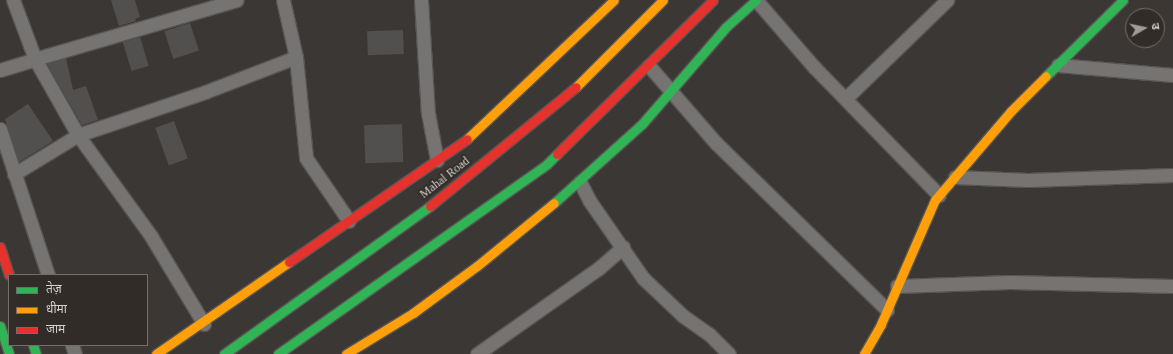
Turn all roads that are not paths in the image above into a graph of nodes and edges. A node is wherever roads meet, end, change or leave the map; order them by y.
1 (13, 0) edge
2 (237, 0) edge
3 (283, 0) edge
4 (421, 0) edge
5 (614, 0) edge
6 (663, 0) edge
7 (713, 0) edge
8 (756, 0) edge
9 (947, 0) edge
10 (1123, 0) edge
11 (296, 57) junction
12 (35, 59) junction
13 (649, 66) junction
14 (1058, 66) junction
15 (0, 70) edge
16 (1173, 76) edge
17 (672, 92) junction
18 (846, 98) junction
19 (0, 129) edge
20 (78, 135) junction
21 (436, 160) junction
22 (14, 174) junction
23 (1173, 175) edge
24 (955, 176) junction
25 (580, 182) junction
26 (939, 195) junction
27 (349, 221) junction
28 (0, 247) edge
29 (623, 247) junction
30 (10, 274) edge
31 (48, 274) edge
32 (897, 286) junction
33 (1173, 286) edge
34 (887, 310) junction
35 (204, 324) junction
36 (0, 326) edge
37 (9, 354) edge
38 (156, 354) edge
39 (224, 354) edge
40 (278, 354) edge
41 (346, 354) edge
42 (477, 354) edge
43 (729, 354) edge
44 (864, 354) edge

1 - 12 street
2 - 12 street
3 - 11 street
4 - 21 street
5 - 21 street
6 - 39 street, Mahal Road
7 - 13 street
8 - 17 street
8 - 18 street
9 - 18 street
10 - 14 street
11 - 20 street
11 - 27 street
12 - 15 street
12 - 20 street
13 - 17 street
13 - 40 street
14 - 16 street
14 - 24 street
17 - 25 street
17 - 34 street
18 - 26 street
19 - 22 street
20 - 22 street
20 - 35 street
21 - 27 street
22 - 31 street
23 - 24 street
24 - 26 street
25 - 29 street
25 - 41 street
26 - 32 street
27 - 35 street
28 - 30 street
29 - 42 street
29 - 43 street
32 - 33 street
32 - 34 street
34 - 44 street
35 - 38 street
36 - 37 street

